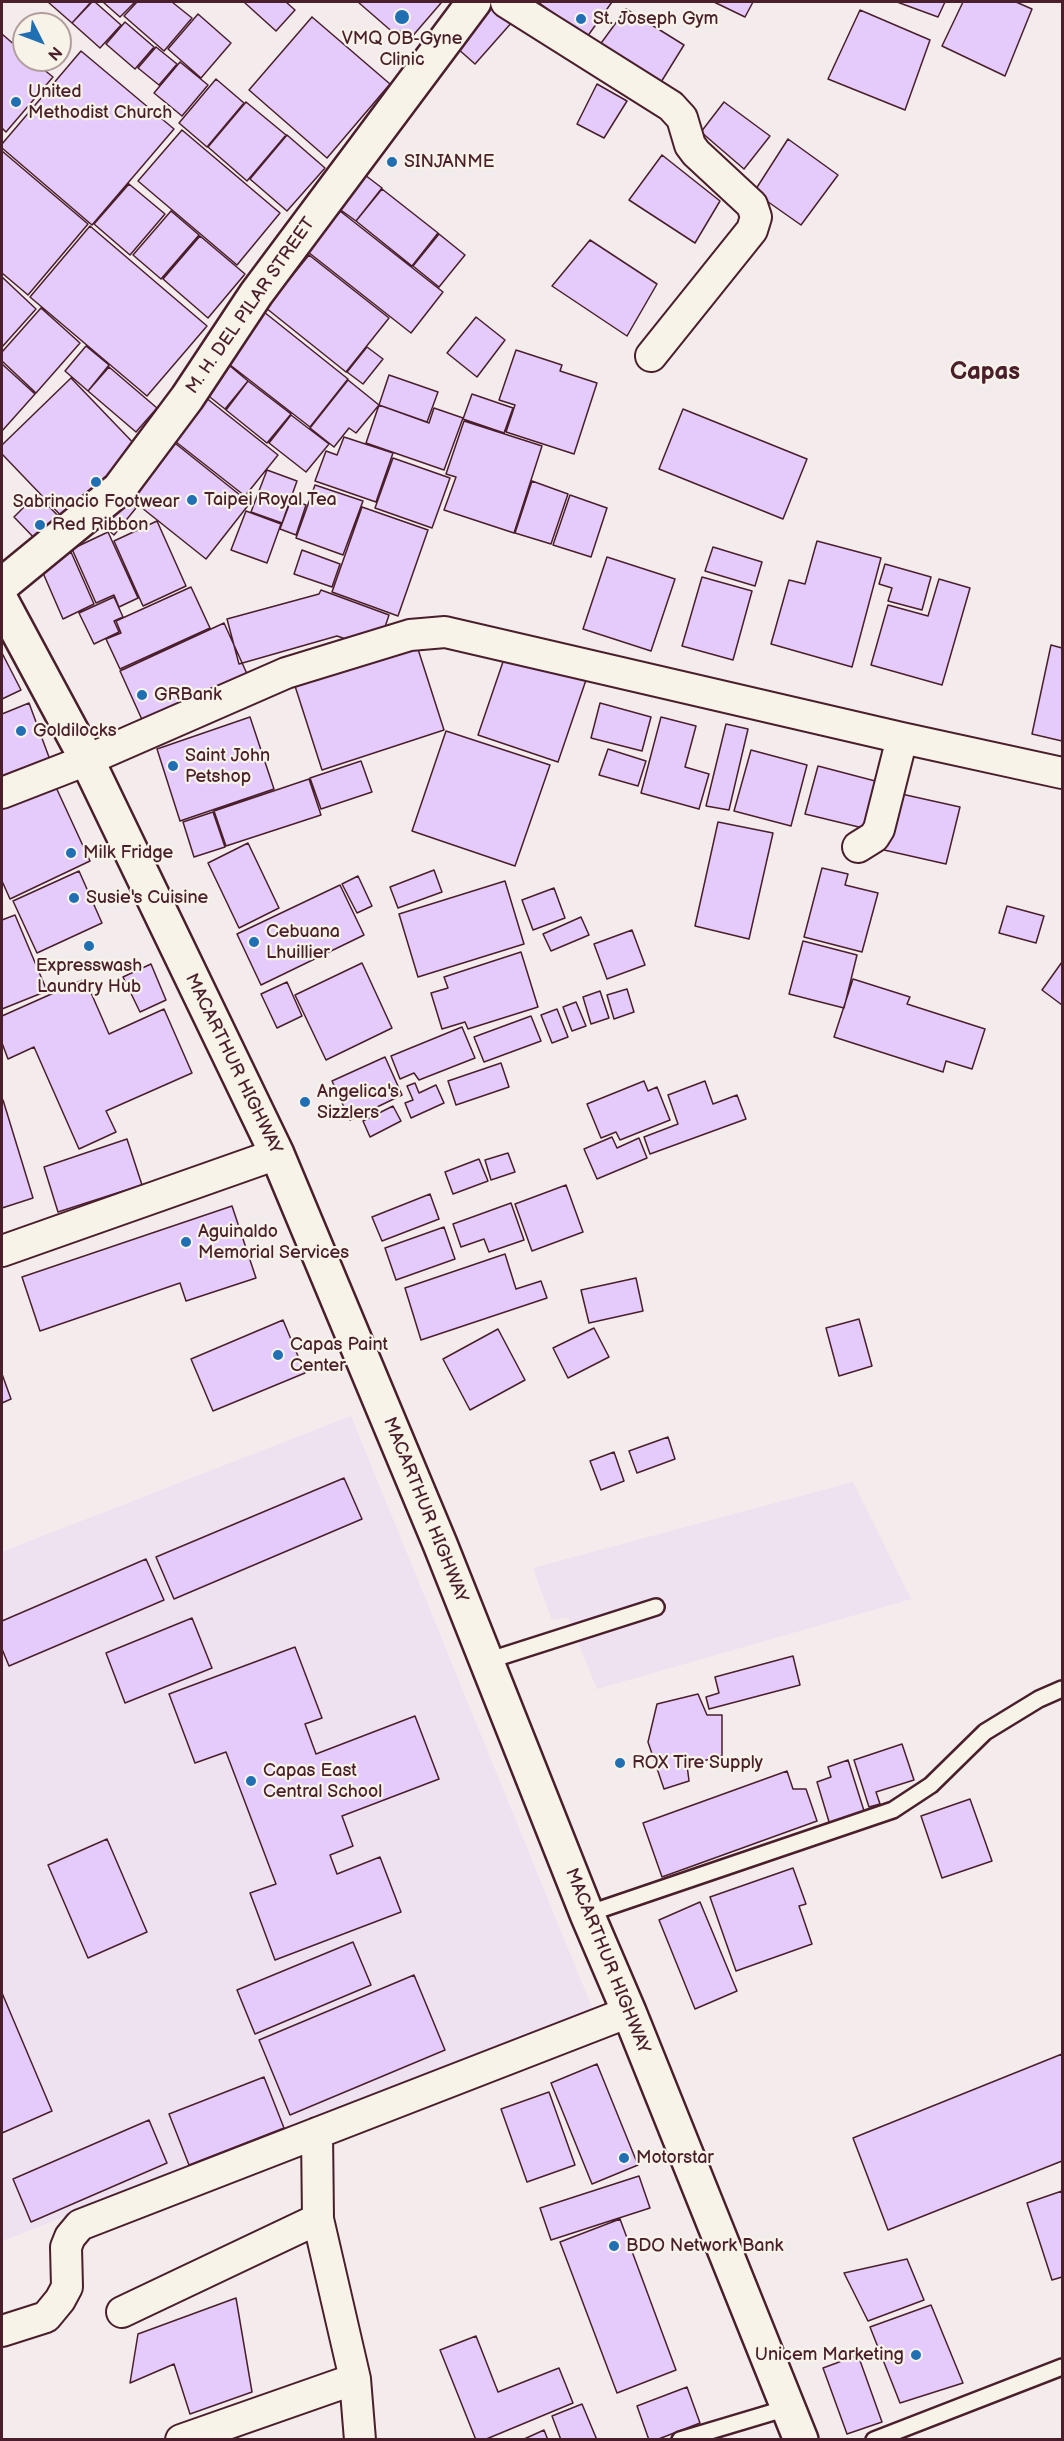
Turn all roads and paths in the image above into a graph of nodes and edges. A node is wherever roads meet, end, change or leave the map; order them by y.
1 (474, 2) edge
2 (506, 2) edge
3 (651, 356) dead end
4 (2, 585) edge
5 (2, 602) edge
6 (902, 738) junction
7 (87, 760) junction
8 (1062, 773) edge
9 (2, 793) edge
10 (858, 847) dead end
11 (277, 1154) junction
12 (2, 1251) edge
13 (657, 1607) dead end
14 (487, 1661) junction
15 (1062, 1689) edge
16 (587, 1914) junction
17 (629, 2012) junction
18 (317, 2133) junction
19 (318, 2219) junction
20 (122, 2312) dead end
21 (2, 2331) edge
22 (1062, 2367) edge
23 (355, 2379) junction
24 (787, 2408) junction
25 (181, 2439) edge
26 (360, 2439) edge
27 (680, 2439) edge
28 (801, 2439) edge
29 (874, 2439) edge

1 - 4 main road, M. H. DEL PILAR STREET
2 - 3 street
5 - 7 main road, MACARTHUR HIGHWAY
6 - 7 street
6 - 8 street
6 - 10 street
7 - 9 street
7 - 11 main road, MACARTHUR HIGHWAY
11 - 12 street
11 - 14 main road, MACARTHUR HIGHWAY
13 - 14 lane
14 - 16 main road, MACARTHUR HIGHWAY
15 - 16 lane
16 - 17 main road, MACARTHUR HIGHWAY
17 - 18 street
17 - 24 main road, MACARTHUR HIGHWAY
18 - 19 street
18 - 21 street
19 - 20 street
19 - 23 street
22 - 29 lane
23 - 25 street
23 - 26 street
24 - 27 lane
24 - 28 main road, MACARTHUR HIGHWAY

